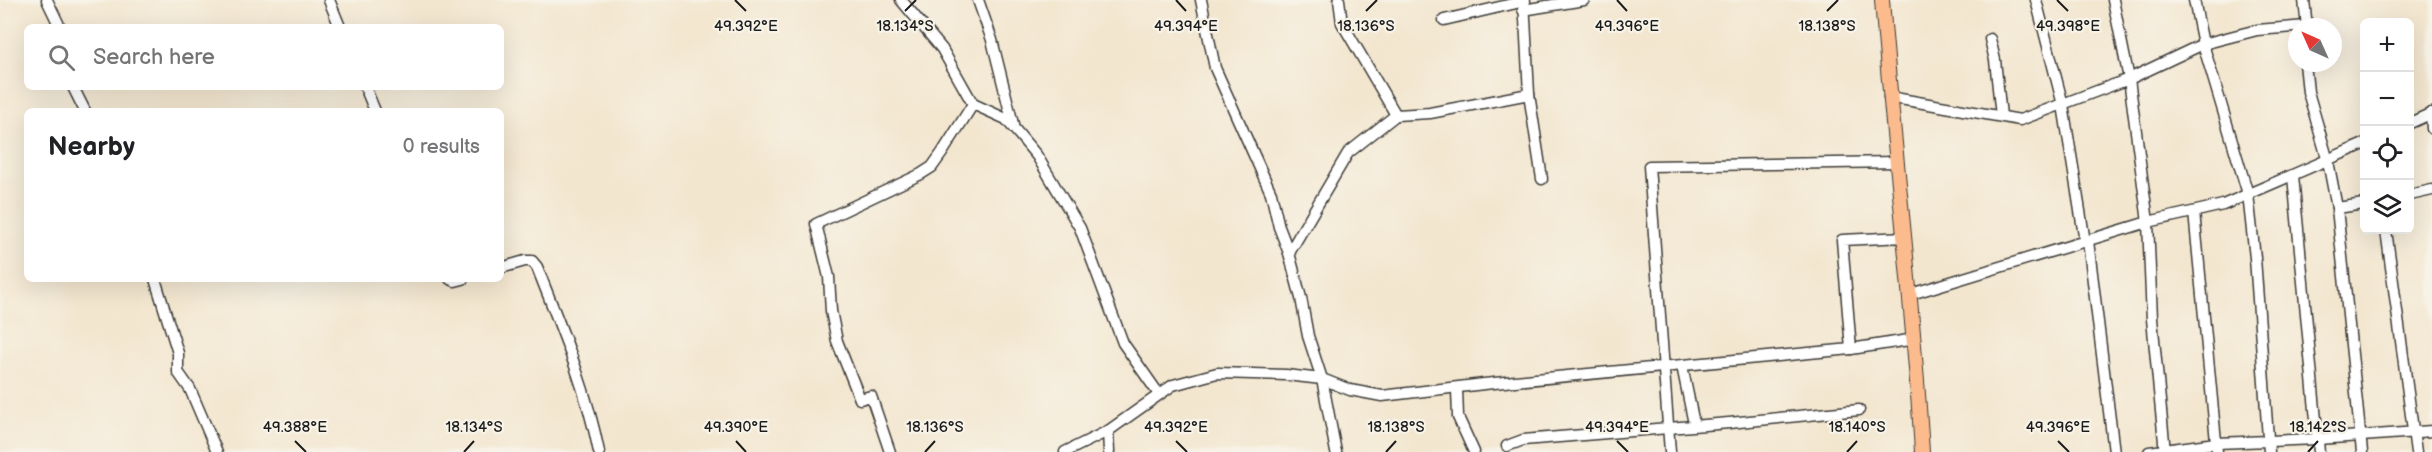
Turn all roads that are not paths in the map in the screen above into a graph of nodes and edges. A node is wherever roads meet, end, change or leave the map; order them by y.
1 (47, 0) edge
2 (329, 0) edge
3 (901, 0) edge
4 (978, 0) edge
5 (1201, 0) edge
6 (1339, 0) edge
7 (1584, 0) edge
8 (1882, 0) edge
9 (2036, 0) edge
10 (2114, 0) edge
11 (2194, 0) edge
12 (2304, 0) edge
13 (1524, 4) edge
14 (2305, 18) edge
15 (1444, 20) dead end
16 (59, 24) edge
17 (339, 24) edge
18 (2288, 28) edge
19 (1990, 39) dead end
20 (2203, 44) junction
21 (2306, 72) edge
22 (2129, 79) junction
23 (74, 90) edge
24 (366, 90) edge
25 (1529, 94) junction
26 (1890, 97) junction
27 (973, 104) junction
28 (2063, 105) junction
29 (84, 108) edge
30 (374, 108) edge
31 (2432, 113) edge
32 (1396, 115) junction
33 (2001, 116) junction
34 (2414, 121) edge
35 (1013, 125) junction
36 (2432, 129) edge
37 (2360, 146) edge
38 (2328, 161) junction
39 (1897, 162) junction
40 (2293, 176) junction
41 (1542, 179) dead end
42 (2432, 190) edge
43 (2248, 194) junction
44 (2414, 194) edge
45 (2360, 205) edge
46 (2337, 208) junction
47 (2194, 212) junction
48 (2148, 222) junction
49 (2387, 234) edge
50 (1905, 237) junction
51 (2087, 242) junction
52 (1289, 253) junction
53 (504, 267) edge
54 (156, 282) edge
55 (1911, 294) junction
56 (1915, 339) junction
57 (1851, 349) junction
58 (1682, 366) junction
59 (1665, 367) junction
60 (1322, 379) junction
61 (1457, 388) junction
62 (1158, 393) junction
63 (1859, 410) dead end
64 (1693, 419) dead end
65 (1668, 428) junction
66 (1108, 431) junction
67 (2432, 431) edge
68 (2413, 432) junction
69 (2360, 436) junction
70 (2318, 439) junction
71 (2268, 440) junction
72 (1507, 446) dead end
73 (2216, 447) edge
74 (2164, 451) edge
75 (217, 452) edge
76 (599, 452) edge
77 (890, 452) edge
78 (1065, 452) edge
79 (1109, 452) edge
80 (1336, 452) edge
81 (1474, 452) edge
82 (1670, 452) edge
83 (1922, 452) edge
84 (2114, 452) edge
85 (2149, 452) edge
86 (2269, 452) edge
87 (2319, 452) edge
88 (2362, 452) edge
89 (2416, 452) edge

1 - 16 street
2 - 17 street
3 - 27 street
4 - 35 street
5 - 52 street
6 - 32 street
7 - 13 street
8 - 26 main road
9 - 28 street
10 - 22 street
11 - 20 street
12 - 14 street
13 - 15 street
13 - 25 street
18 - 20 street
19 - 33 street
20 - 22 street
20 - 43 street
21 - 38 street
22 - 28 street
22 - 48 street
23 - 29 street
24 - 30 street
25 - 32 street
25 - 41 street
26 - 33 street
26 - 39 main road
27 - 35 street
27 - 77 street
28 - 33 street
28 - 51 street
31 - 34 street
31 - 36 street
32 - 52 street
35 - 62 street
37 - 38 street
38 - 40 street
38 - 46 street
39 - 50 main road
39 - 59 street
40 - 43 street
40 - 70 street
42 - 44 street
43 - 47 street
43 - 71 street
45 - 46 street
46 - 69 street
47 - 48 street
47 - 73 street
48 - 51 street
48 - 74 street
49 - 68 street
50 - 55 main road
50 - 57 street
51 - 55 street
51 - 84 street
52 - 60 street
53 - 76 street
54 - 75 street
55 - 56 main road
56 - 57 street
56 - 83 main road
57 - 58 street
58 - 59 street
58 - 64 street
59 - 61 street
59 - 65 street
60 - 61 street
60 - 62 street
60 - 80 street
61 - 81 street
62 - 66 street
63 - 65 street
65 - 72 street
65 - 82 street
66 - 78 street
66 - 79 street
67 - 68 street
68 - 69 street
68 - 89 street
69 - 70 street
69 - 88 street
70 - 71 street
70 - 87 street
71 - 73 street
71 - 86 street
73 - 74 street
74 - 85 street

